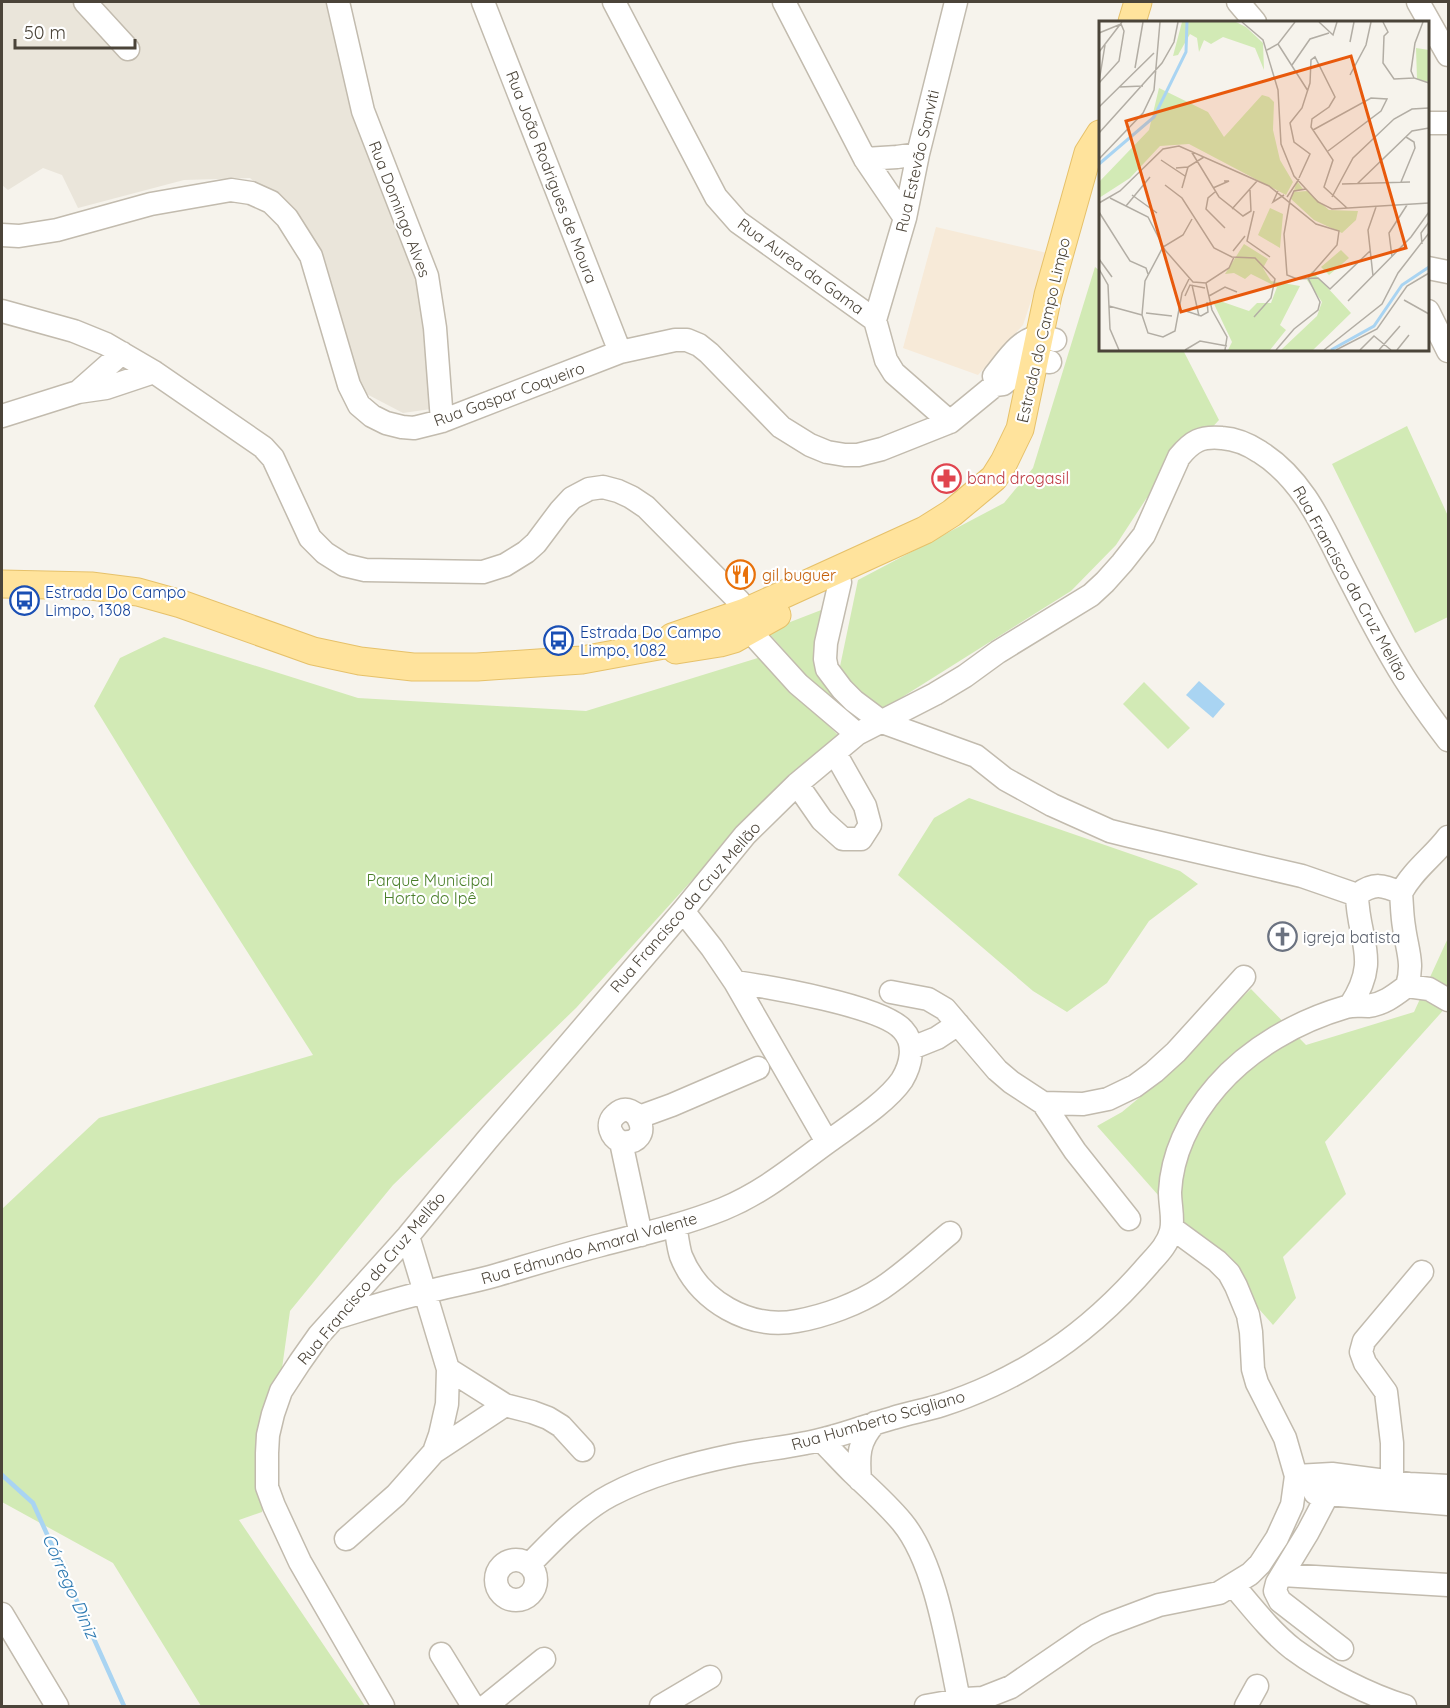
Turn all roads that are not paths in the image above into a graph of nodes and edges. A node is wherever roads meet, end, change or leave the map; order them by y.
1 (85, 2) edge
2 (338, 2) edge
3 (483, 2) edge
4 (615, 2) edge
5 (784, 2) edge
6 (956, 2) edge
7 (1131, 2) edge
8 (1138, 2) edge
9 (1238, 2) edge
10 (1418, 2) edge
11 (1127, 21) edge
12 (1132, 21) edge
13 (1254, 21) edge
14 (128, 50) dead end
15 (1449, 55) edge
16 (1429, 123) edge
17 (1449, 123) edge
18 (1099, 137) edge
19 (918, 154) junction
20 (865, 159) junction
21 (1099, 169) edge
22 (905, 218) junction
23 (2, 235) edge
24 (1429, 268) edge
25 (1449, 272) edge
26 (2, 311) edge
27 (1429, 313) edge
28 (875, 320) junction
29 (1045, 350) junction
30 (1449, 351) edge
31 (620, 352) junction
32 (122, 353) junction
33 (153, 372) junction
34 (78, 392) junction
35 (2, 416) edge
36 (442, 421) junction
37 (950, 422) junction
38 (840, 582) junction
39 (2, 584) edge
40 (747, 621) junction
41 (882, 722) junction
42 (857, 734) junction
43 (1449, 740) edge
44 (835, 753) junction
45 (797, 784) junction
46 (1449, 837) edge
47 (1401, 893) junction
48 (1358, 895) junction
49 (683, 911) junction
50 (1244, 977) dead end
51 (1364, 978) junction
52 (735, 982) junction
53 (891, 992) dead end
54 (1400, 992) junction
55 (1449, 1000) edge
56 (1350, 1006) junction
57 (958, 1024) junction
58 (912, 1048) junction
59 (758, 1068) dead end
60 (1043, 1103) junction
61 (827, 1142) junction
62 (1129, 1219) dead end
63 (675, 1225) junction
64 (1172, 1228) junction
65 (950, 1233) dead end
66 (641, 1235) junction
67 (408, 1236) junction
68 (1422, 1272) dead end
69 (424, 1292) junction
70 (334, 1318) junction
71 (448, 1369) junction
72 (505, 1405) junction
73 (875, 1423) junction
74 (821, 1440) junction
75 (583, 1450) dead end
76 (434, 1452) junction
77 (860, 1480) junction
78 (1392, 1482) junction
79 (1296, 1484) junction
80 (1449, 1486) edge
81 (1328, 1494) junction
82 (1449, 1504) edge
83 (346, 1539) dead end
84 (529, 1565) dead end
85 (1282, 1575) junction
86 (1233, 1585) junction
87 (1449, 1585) edge
88 (2, 1614) edge
89 (1342, 1649) dead end
90 (441, 1654) dead end
91 (544, 1659) dead end
92 (710, 1677) dead end
93 (1257, 1686) dead end
94 (961, 1703) edge
95 (57, 1707) edge
96 (383, 1707) edge
97 (473, 1707) edge
98 (486, 1707) edge
99 (661, 1707) edge
100 (926, 1707) edge
101 (1246, 1707) edge
102 (1405, 1707) edge

1 - 14 street
2 - 36 street, Rua Domingo Alves
3 - 31 street, Rua João Rodrigues de Moura
4 - 28 street, Rua Aurea da Gama
5 - 20 street
6 - 19 street, Rua Estevão Sanviti
7 - 11 main road
8 - 12 main road
9 - 13 street
10 - 15 street
16 - 17 street
18 - 29 main road, Estrada do Campo Limpo
19 - 20 street
19 - 22 street, Rua Estevão Sanviti
20 - 22 street
21 - 29 main road, Estrada do Campo Limpo
22 - 28 street, Rua Estevão Sanviti
23 - 36 street, Rua Gaspar Coqueiro
24 - 25 street
26 - 32 street
27 - 30 street
28 - 37 street, Rua Aurea da Gama
29 - 37 street, Rua Gaspar Coqueiro
29 - 38 main road, Estrada do Campo Limpo
29 - 40 main road, Estrada do Campo Limpo
31 - 36 street, Rua Gaspar Coqueiro
31 - 37 street, Rua Gaspar Coqueiro
32 - 33 street
32 - 34 street
33 - 34 street
33 - 40 street
34 - 35 street
38 - 40 main road, Estrada do Campo Limpo
38 - 41 street
39 - 40 main road, Estrada do Campo Limpo
40 - 42 street
41 - 42 street, Rua Francisco da Cruz Mellão
41 - 43 street, Rua Francisco da Cruz Mellão
41 - 48 street
42 - 44 street, Rua Francisco da Cruz Mellão
44 - 45 street, Rua Francisco da Cruz Mellão
44 - 45 street
45 - 49 street, Rua Francisco da Cruz Mellão
46 - 47 street
47 - 48 street
47 - 54 street
48 - 51 street
49 - 52 street
49 - 67 street, Rua Francisco da Cruz Mellão
50 - 60 street
51 - 54 street
51 - 56 street
52 - 58 street
52 - 61 street
53 - 57 street
54 - 55 street
54 - 56 street
56 - 64 street
57 - 58 street
57 - 60 street
58 - 61 street, Rua Edmundo Amaral Valente
59 - 66 street
60 - 62 street
61 - 63 street, Rua Edmundo Amaral Valente
63 - 65 street
63 - 66 street, Rua Edmundo Amaral Valente
64 - 73 street, Rua Humberto Scigliano
64 - 79 street
66 - 69 street, Rua Edmundo Amaral Valente
67 - 69 street
67 - 70 street, Rua Francisco da Cruz Mellão
68 - 78 street
69 - 70 street, Rua Edmundo Amaral Valente
69 - 71 street
70 - 96 street, Rua Francisco da Cruz Mellão
71 - 72 street
71 - 76 street
72 - 75 street
72 - 76 street
73 - 74 street, Rua Humberto Scigliano
73 - 77 street
74 - 77 street
74 - 84 street, Rua Humberto Scigliano
76 - 83 street
77 - 94 street
78 - 79 street
78 - 80 street
79 - 81 street
79 - 86 street
81 - 82 street
81 - 85 street
85 - 87 street
85 - 89 street
86 - 94 street
86 - 102 street
88 - 95 street
90 - 97 street
91 - 98 street
92 - 99 street
93 - 101 street
94 - 100 street

